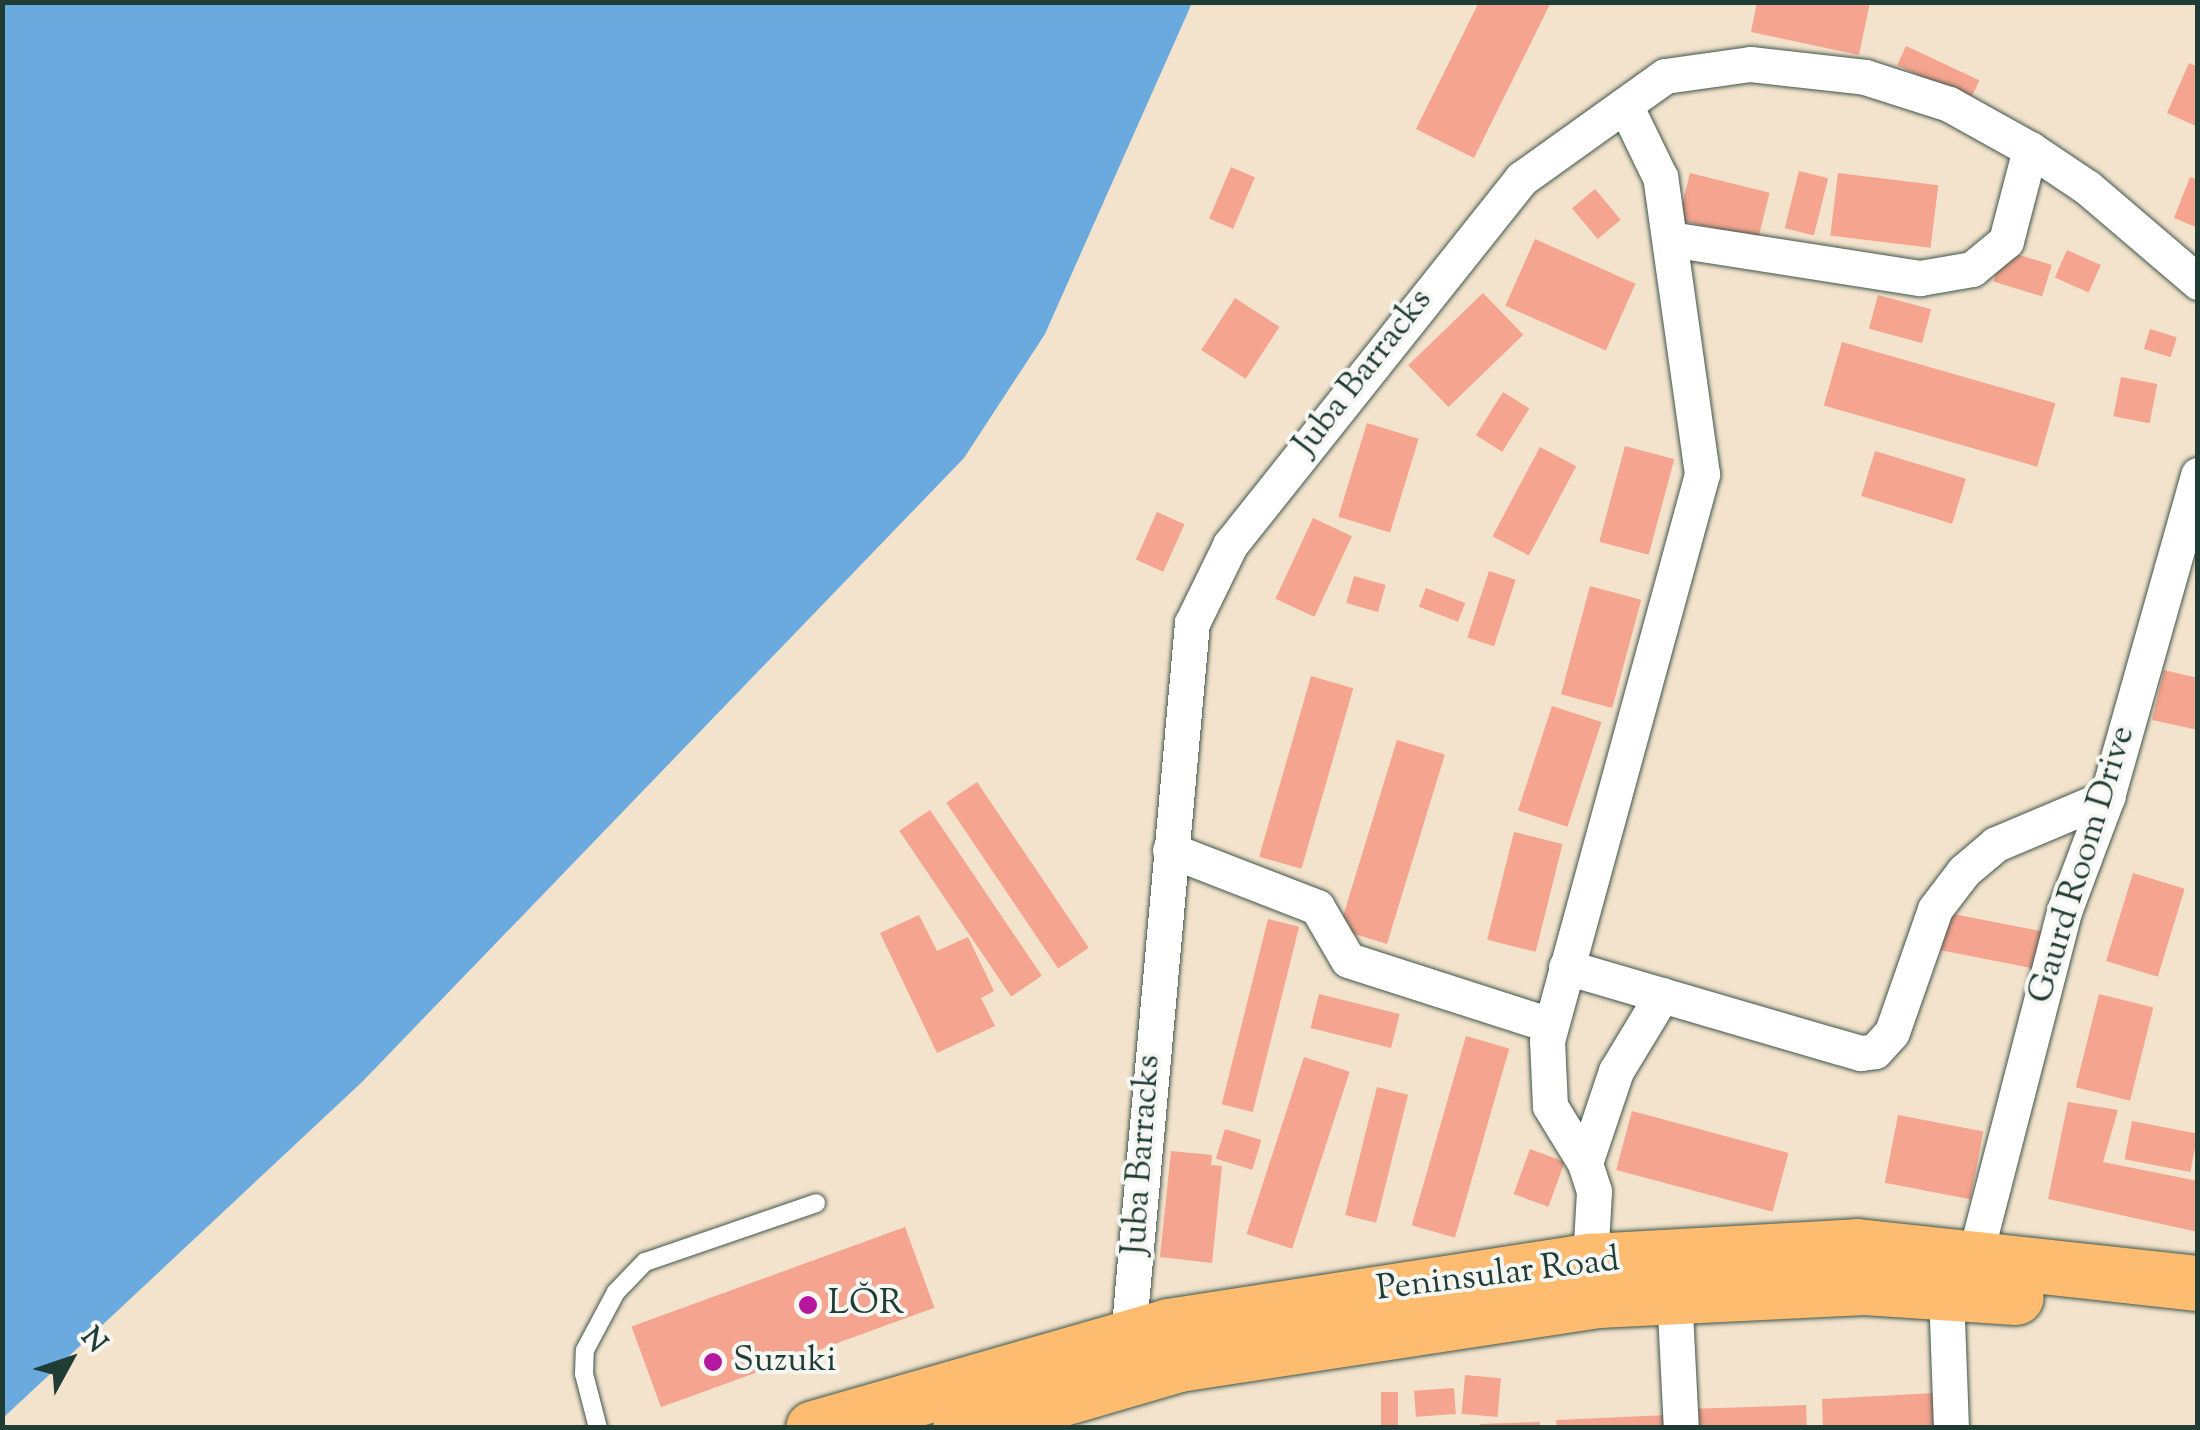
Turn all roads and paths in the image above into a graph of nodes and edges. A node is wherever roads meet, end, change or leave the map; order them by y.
1 (1624, 105) junction
2 (2030, 149) junction
3 (1670, 239) junction
4 (2198, 282) edge
5 (2198, 475) edge
6 (2107, 797) junction
7 (1170, 850) junction
8 (1566, 967) junction
9 (1662, 995) junction
10 (1550, 1025) junction
11 (1585, 1163) junction
12 (816, 1203) dead end
13 (1590, 1261) junction
14 (1960, 1274) junction
15 (2198, 1283) edge
16 (1674, 1292) junction
17 (2198, 1316) edge
18 (1128, 1337) junction
19 (1084, 1409) edge
20 (598, 1428) edge
21 (813, 1428) edge
22 (960, 1428) edge
23 (1680, 1428) edge
24 (1951, 1428) edge

1 - 2 street, Juba Barracks
1 - 3 street
1 - 7 street, Juba Barracks
2 - 3 street
2 - 4 street, Juba Barracks
3 - 8 street
5 - 6 street, Gaurd Room Drive
6 - 9 street
6 - 14 street, Gaurd Room Drive
7 - 10 street
7 - 18 street, Juba Barracks
8 - 9 street
8 - 10 street
9 - 11 street
10 - 11 street
11 - 13 street
12 - 20 lane
13 - 14 main road, Peninsular Road
13 - 18 main road, Peninsular Road
14 - 15 main road, Peninsular Road
14 - 16 main road, Peninsular Road
14 - 17 main road, Peninsular Road
14 - 24 street, Gaurd Room Drive
16 - 19 main road, Peninsular Road
16 - 23 street
18 - 21 main road, Peninsular Road
19 - 22 main road, Peninsular Road

